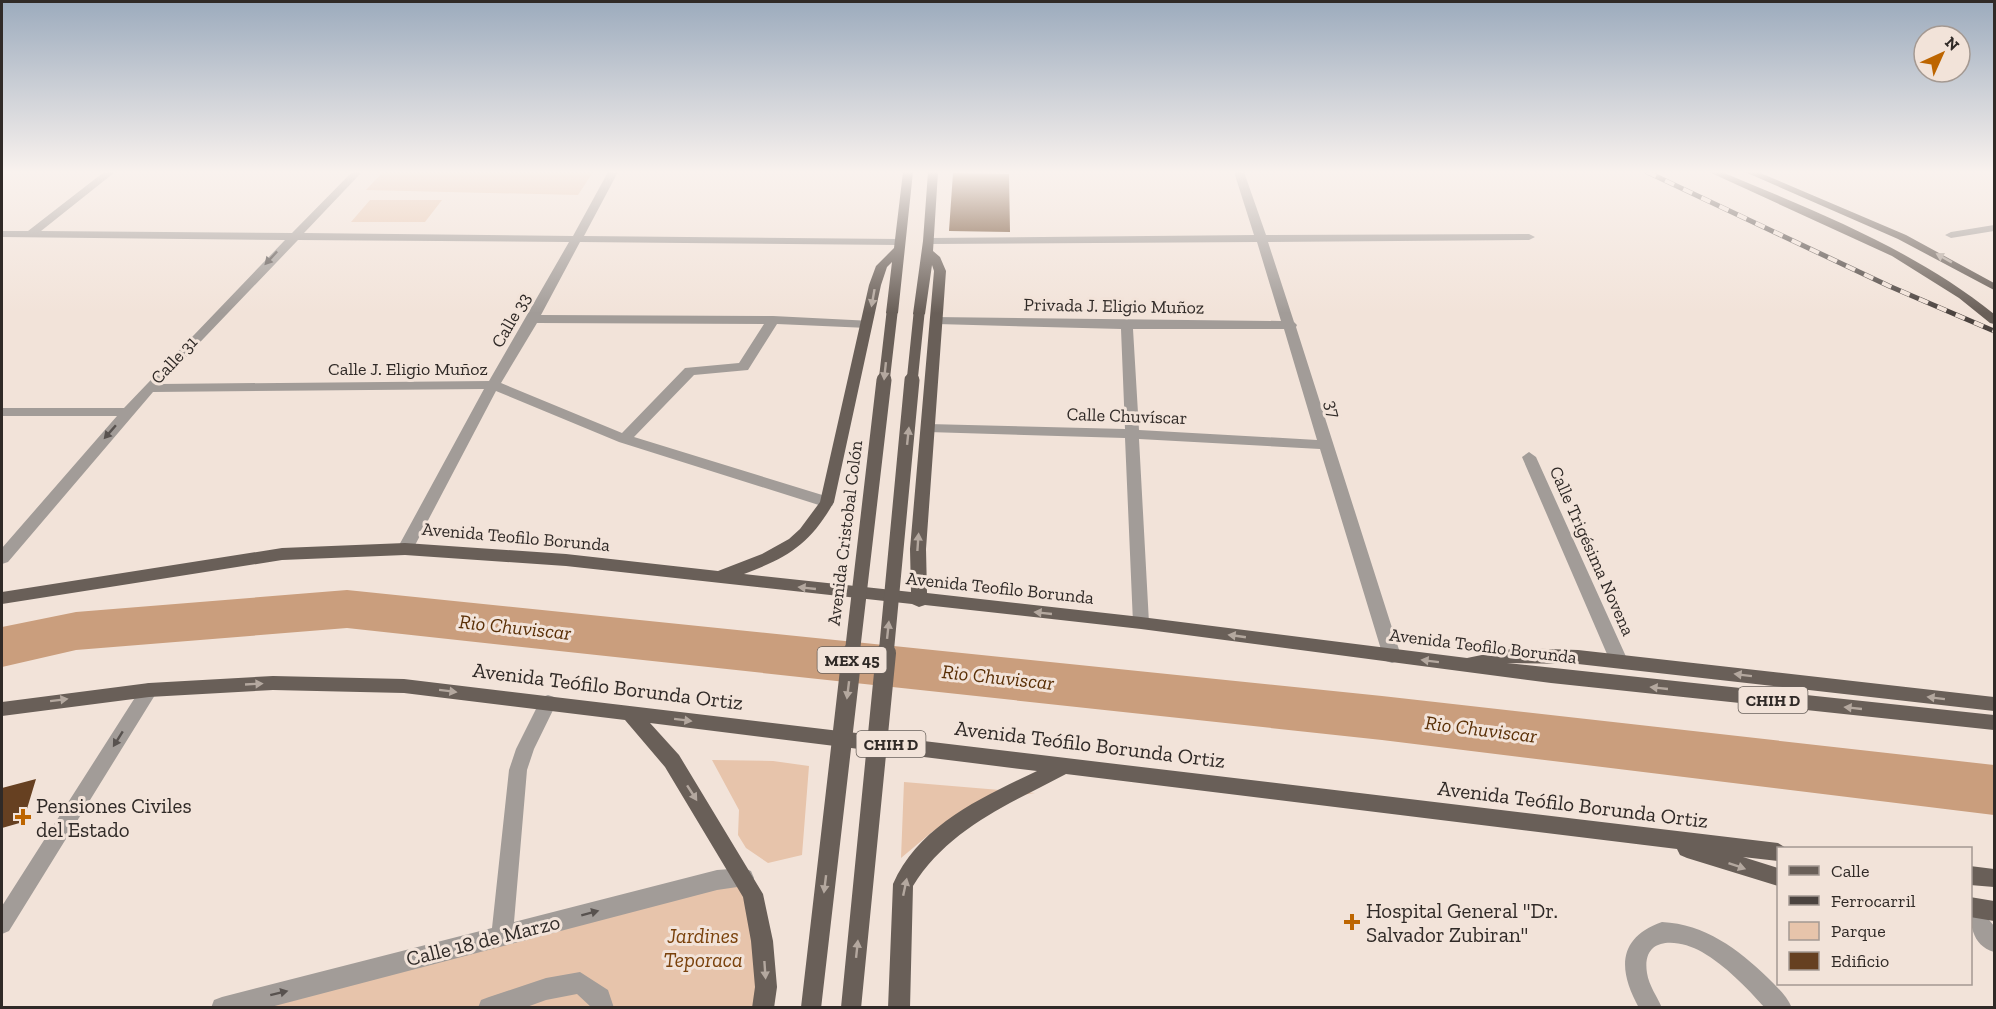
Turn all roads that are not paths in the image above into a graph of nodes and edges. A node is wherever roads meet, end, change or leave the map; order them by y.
1 (51, 219) edge
2 (309, 219) edge
3 (586, 219) edge
4 (902, 219) edge
5 (930, 219) edge
6 (1255, 219) edge
7 (1817, 219) edge
8 (1860, 219) edge
9 (1995, 228) edge
10 (2, 234) edge
11 (32, 234) junction
12 (293, 235) junction
13 (1951, 235) dead end
14 (1261, 237) junction
15 (1529, 237) dead end
16 (575, 238) junction
17 (899, 245) junction
18 (928, 246) junction
19 (1995, 287) edge
20 (533, 319) junction
21 (773, 320) junction
22 (937, 320) junction
23 (1995, 320) edge
24 (868, 324) junction
25 (1127, 325) junction
26 (1291, 325) junction
27 (493, 385) junction
28 (149, 387) junction
29 (2, 412) edge
30 (127, 412) junction
31 (928, 428) junction
32 (1131, 434) junction
33 (624, 439) junction
34 (1324, 445) junction
35 (1529, 457) dead end
36 (827, 502) junction
37 (405, 549) junction
38 (2, 558) edge
39 (715, 578) junction
40 (2, 598) edge
41 (919, 601) junction
42 (1141, 623) junction
43 (1392, 656) junction
44 (1619, 661) junction
45 (1464, 665) junction
46 (149, 690) junction
47 (548, 702) junction
48 (1995, 704) edge
49 (2, 710) edge
50 (631, 714) junction
51 (1995, 723) edge
52 (1066, 765) junction
53 (1662, 840) junction
54 (1777, 852) edge
55 (1972, 875) edge
56 (1777, 876) edge
57 (744, 878) junction
58 (1995, 878) edge
59 (1972, 908) edge
60 (1995, 911) edge
61 (1972, 913) edge
62 (2, 924) edge
63 (502, 936) junction
64 (1995, 942) edge
65 (222, 1008) edge
66 (489, 1008) edge
67 (603, 1008) edge
68 (763, 1008) edge
69 (811, 1008) edge
70 (851, 1008) edge
71 (899, 1008) edge
72 (1652, 1008) edge
73 (1781, 1008) edge

1 - 11 street
2 - 12 street, Calle 31
3 - 16 street, Calle 33
4 - 17 main road, MEX 45
5 - 18 main road, MEX 45
6 - 14 street, 37
7 - 23 main road
19 -> 8 main road
9 - 13 street
10 - 11 street
11 - 12 street
12 - 16 street
12 -> 28 street, Calle 31
14 - 15 street
14 - 18 street
14 - 26 street, 37
16 - 17 street
16 - 20 street, Calle 33
17 -> 24 main road
17 -> 69 main road, Avenida Cristobal Colón / MEX 45, bridge
18 - 22 main road
70 -> 18 main road, MEX 45, bridge
20 - 21 street
20 - 27 street, Calle 33
21 - 24 street
21 - 33 street
22 - 25 street, Privada J. Eligio Muñoz
22 - 31 main road
24 - 36 main road
25 - 26 street, Privada J. Eligio Muñoz
25 - 32 street
26 - 34 street, 37
27 - 28 street, Calle J. Eligio Muñoz
27 - 33 street, Calle J. Eligio Muñoz
27 - 37 street, Calle 33
28 - 30 street, Calle 31
29 - 30 street
30 -> 38 street, Calle 31
31 - 32 street, Calle Chuvíscar
41 -> 31 main road
32 - 34 street, Calle Chuvíscar
32 - 42 street
33 - 36 street, Calle J. Eligio Muñoz
34 - 43 street, 37
35 - 44 street, Calle Trigésima Novena
36 - 39 main road
37 - 39 main road, Avenida Teofilo Borunda / CHIH D
37 - 40 main road, Avenida Teofilo Borunda / CHIH D
41 -> 39 main road, Avenida Teofilo Borunda / CHIH D
42 -> 41 main road, Avenida Teofilo Borunda / CHIH D
43 -> 42 main road, Avenida Teofilo Borunda / CHIH D
45 -> 43 main road, Avenida Teofilo Borunda / CHIH D
44 - 45 main road
48 -> 44 main road
51 -> 45 main road, Avenida Teofilo Borunda / CHIH D
46 -> 47 main road, Avenida Teófilo Borunda Ortiz / CHIH D
49 -> 46 main road, Avenida Teófilo Borunda Ortiz / CHIH D
46 -> 62 street
47 - 50 main road, Avenida Teófilo Borunda Ortiz / CHIH D
47 - 63 street
50 -> 52 main road, Avenida Teófilo Borunda Ortiz / CHIH D
50 -> 57 main road
52 - 53 main road, Avenida Teófilo Borunda Ortiz / CHIH D
71 -> 52 main road
53 - 54 main road, Avenida Teófilo Borunda Ortiz / CHIH D
53 -> 56 main road
55 - 58 main road
63 -> 57 street, Calle 18 de Marzo
57 -> 68 main road
59 - 60 main road
61 - 64 street
65 -> 63 street, Calle 18 de Marzo
66 - 67 street
72 - 73 street

